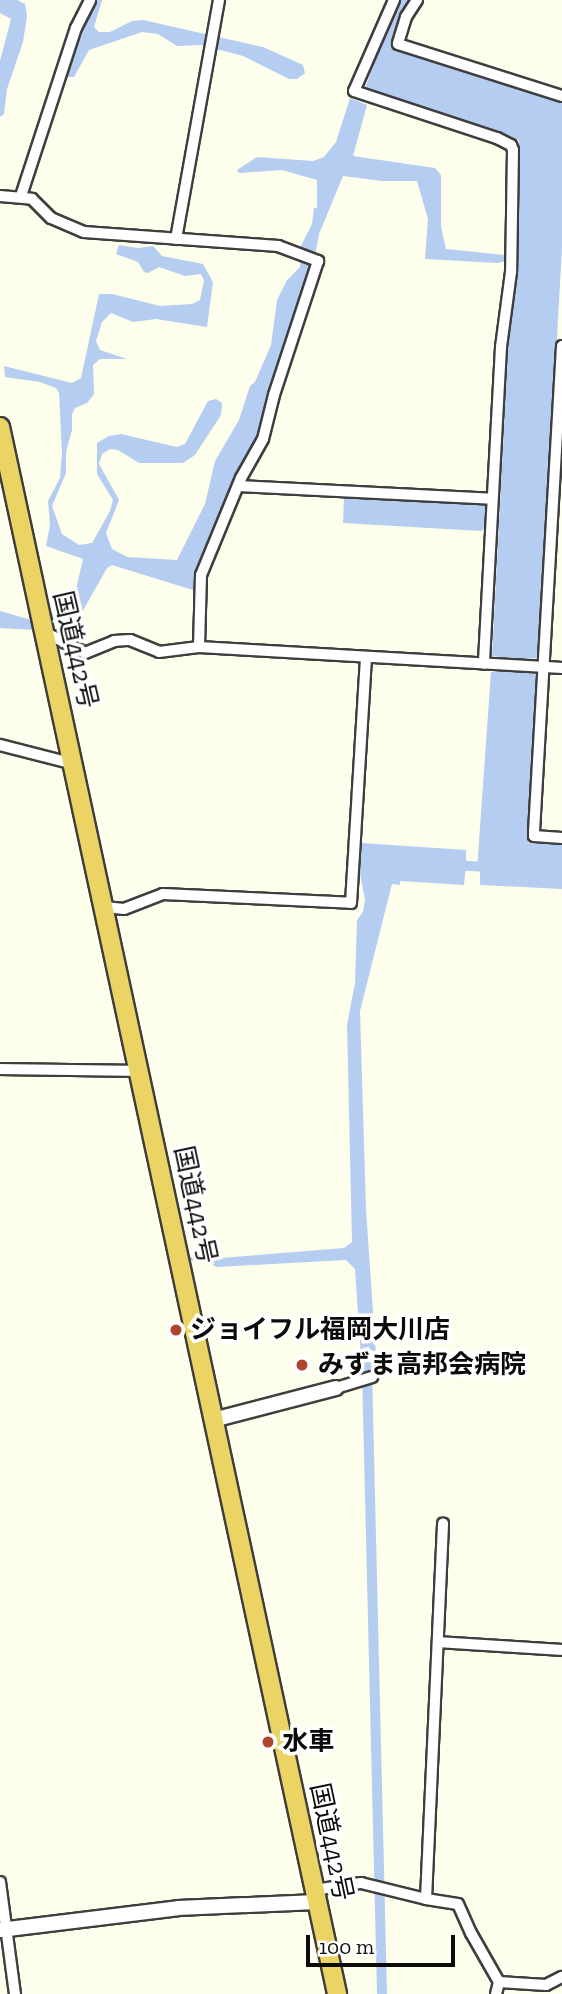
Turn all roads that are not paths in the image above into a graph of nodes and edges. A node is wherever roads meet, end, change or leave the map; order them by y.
1 (90, 0) edge
2 (219, 0) edge
3 (394, 0) edge
4 (417, 0) edge
5 (562, 96) edge
6 (0, 196) edge
7 (21, 196) junction
8 (176, 239) junction
9 (562, 346) edge
10 (0, 427) edge
11 (238, 486) junction
12 (492, 499) junction
13 (557, 503) edge
14 (44, 635) junction
15 (199, 647) junction
16 (366, 659) junction
17 (488, 664) junction
18 (541, 667) junction
19 (562, 668) edge
20 (0, 745) edge
21 (74, 764) junction
22 (562, 838) edge
23 (104, 907) junction
24 (0, 1069) edge
25 (139, 1071) junction
26 (372, 1377) dead end
27 (336, 1388) joint
28 (214, 1420) junction
29 (443, 1523) dead end
30 (438, 1642) junction
31 (562, 1650) edge
32 (0, 1882) edge
33 (316, 1896) junction
34 (426, 1899) junction
35 (3, 1929) edge
36 (562, 1976) edge
37 (498, 1988) edge
38 (15, 1994) edge
39 (337, 1994) edge

1 - 7 street
2 - 8 street
3 - 12 street
4 - 5 street
6 - 7 street
7 - 8 street
8 - 11 street
9 - 13 street
10 - 14 highway, 国道442号
11 - 12 street
11 - 15 street
12 - 17 street
13 - 18 street
14 - 15 street
14 - 21 highway, 国道442号
15 - 16 street
16 - 17 street
16 - 23 street
17 - 18 street
18 - 19 street
18 - 22 street
20 - 21 street
21 - 23 highway, 国道442号
23 - 25 highway, 国道442号
24 - 25 street
25 - 28 highway, 国道442号
26 - 27 street
27 - 28 street
28 - 33 highway, 国道442号
29 - 30 street
30 - 31 street
30 - 34 street
32 - 35 street
33 - 34 street
33 - 35 street
33 - 39 highway, 国道442号
34 - 37 street
35 - 38 street
36 - 37 street

